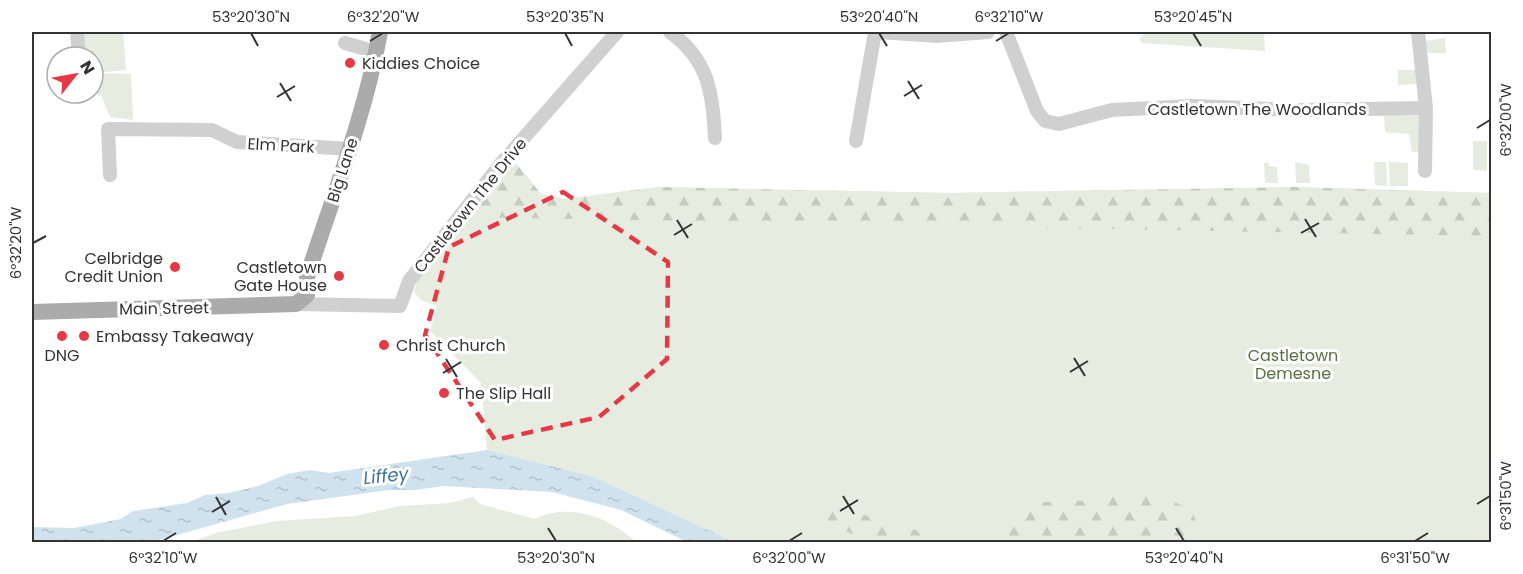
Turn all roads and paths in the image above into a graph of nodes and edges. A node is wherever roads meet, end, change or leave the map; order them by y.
1 (380, 32) edge
2 (617, 32) edge
3 (670, 32) edge
4 (877, 32) edge
5 (988, 32) edge
6 (1006, 32) edge
7 (1418, 32) edge
8 (345, 43) dead end
9 (376, 52) junction
10 (1426, 108) junction
11 (715, 138) dead end
12 (856, 141) dead end
13 (350, 148) junction
14 (1425, 171) dead end
15 (110, 175) dead end
16 (307, 277) junction
17 (296, 304) junction
18 (328, 304) junction
19 (32, 312) edge

1 - 9 main road, Big Lane
2 - 18 street, Castletown The Drive
3 - 11 street
4 - 5 street
4 - 12 street
6 - 10 street, Castletown The Woodlands
7 - 10 street
8 - 9 street
9 - 13 main road, Big Lane
10 - 14 street
13 - 15 street, Elm Park
13 - 16 main road, Big Lane
16 - 17 main road, Big Lane
16 - 18 street
17 - 18 street, Castletown The Drive
17 - 19 main road, Main Street

